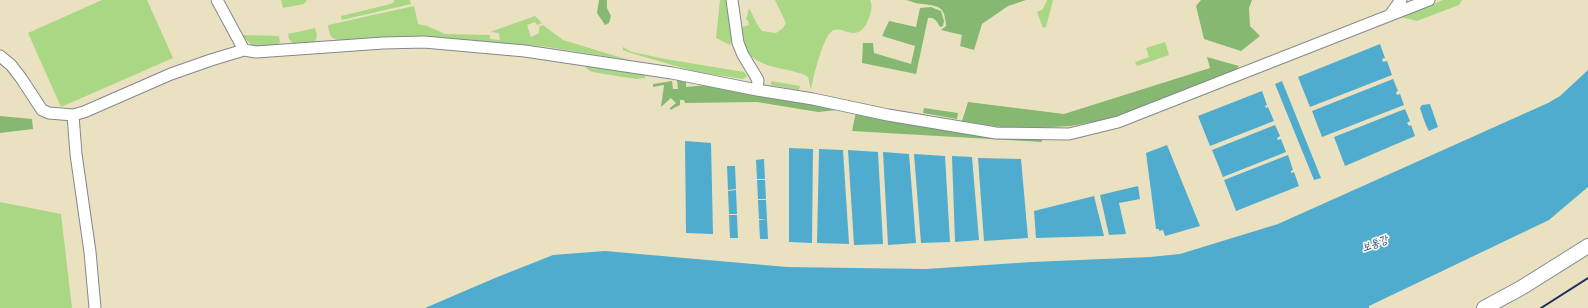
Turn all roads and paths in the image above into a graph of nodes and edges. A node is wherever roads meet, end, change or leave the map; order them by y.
1 (217, 0) edge
2 (732, 0) edge
3 (1401, 0) edge
4 (1429, 0) edge
5 (1390, 15) junction
6 (244, 50) junction
7 (0, 56) edge
8 (757, 90) junction
9 (73, 115) junction
10 (1588, 246) edge
11 (95, 308) edge
12 (1484, 308) edge

1 - 6 street
2 - 8 street
3 - 5 street
4 - 5 street
5 - 8 street
6 - 8 street
6 - 9 street
7 - 9 street
9 - 11 street
10 - 12 main road

